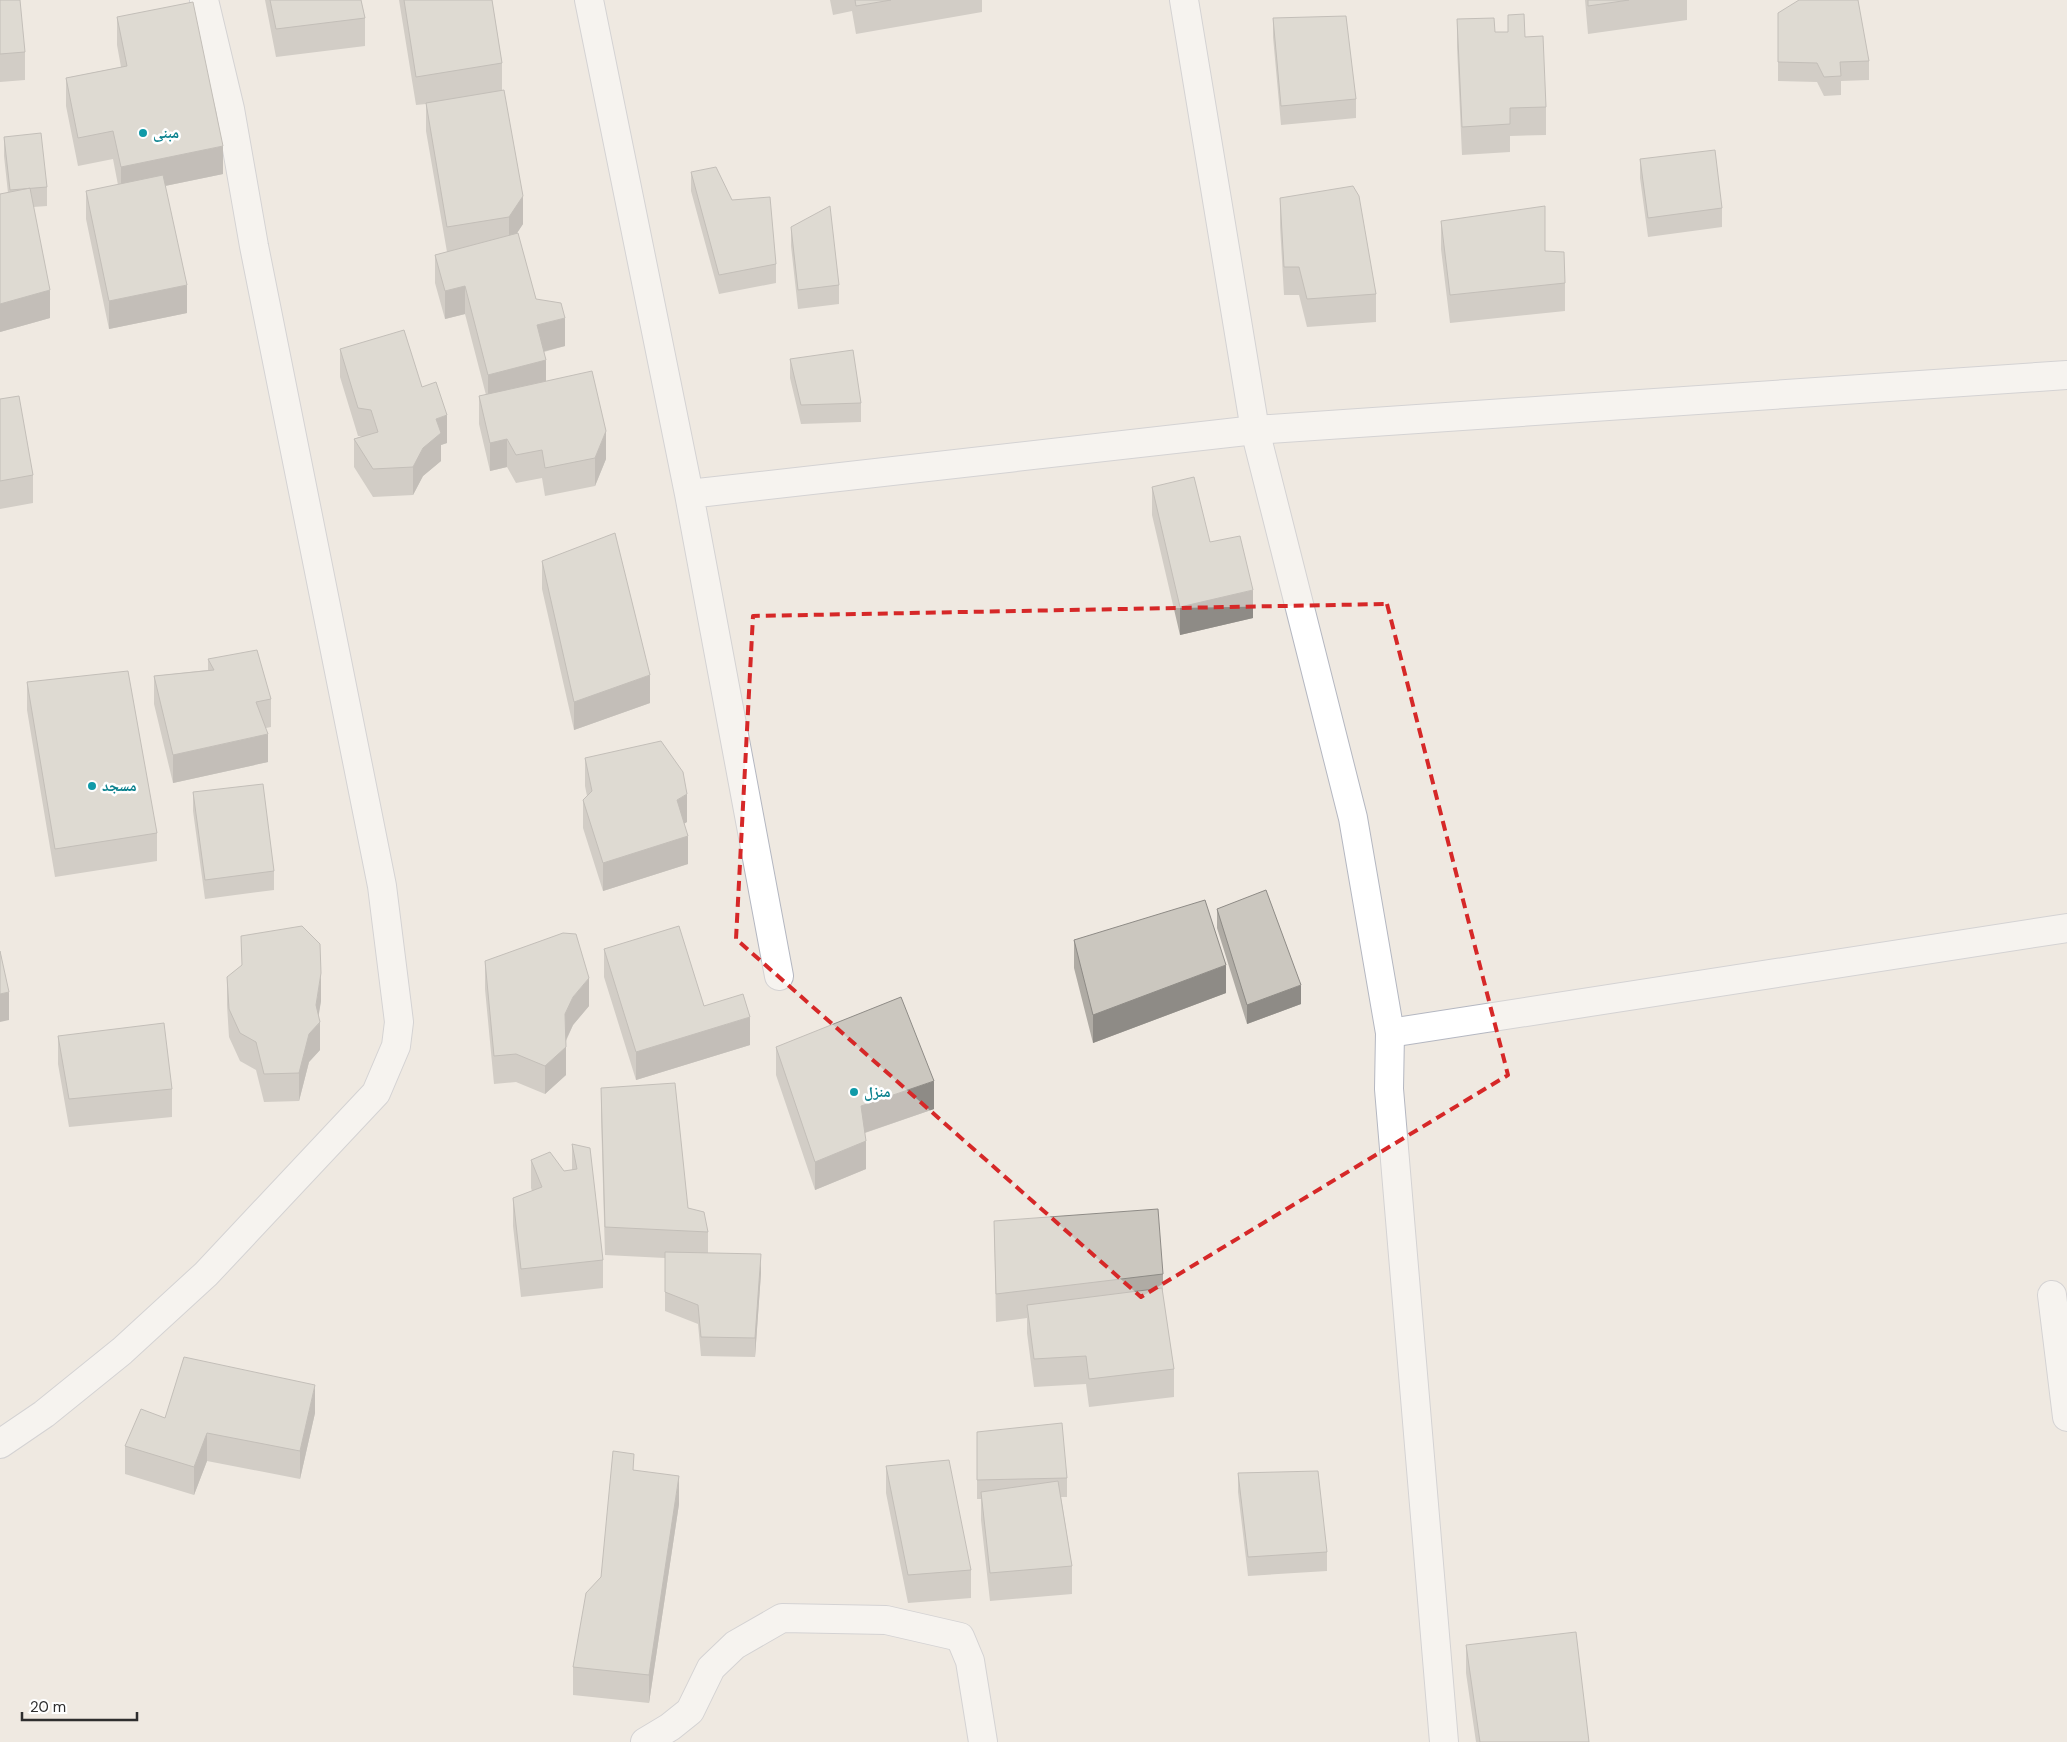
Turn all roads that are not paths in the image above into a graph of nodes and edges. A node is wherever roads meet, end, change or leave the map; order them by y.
1 (204, 0) edge
2 (589, 0) edge
3 (1184, 0) edge
4 (2067, 375) edge
5 (1255, 430) junction
6 (689, 494) junction
7 (2067, 928) edge
8 (779, 976) dead end
9 (1390, 1033) junction
10 (2052, 1295) dead end
11 (2067, 1417) edge
12 (0, 1444) edge
13 (645, 1742) edge
14 (983, 1742) edge
15 (1444, 1742) edge

1 - 12 street
2 - 6 street
3 - 5 street
4 - 5 street
5 - 6 street
5 - 9 street
6 - 8 street
7 - 9 street
9 - 15 street
10 - 11 street
13 - 14 street

